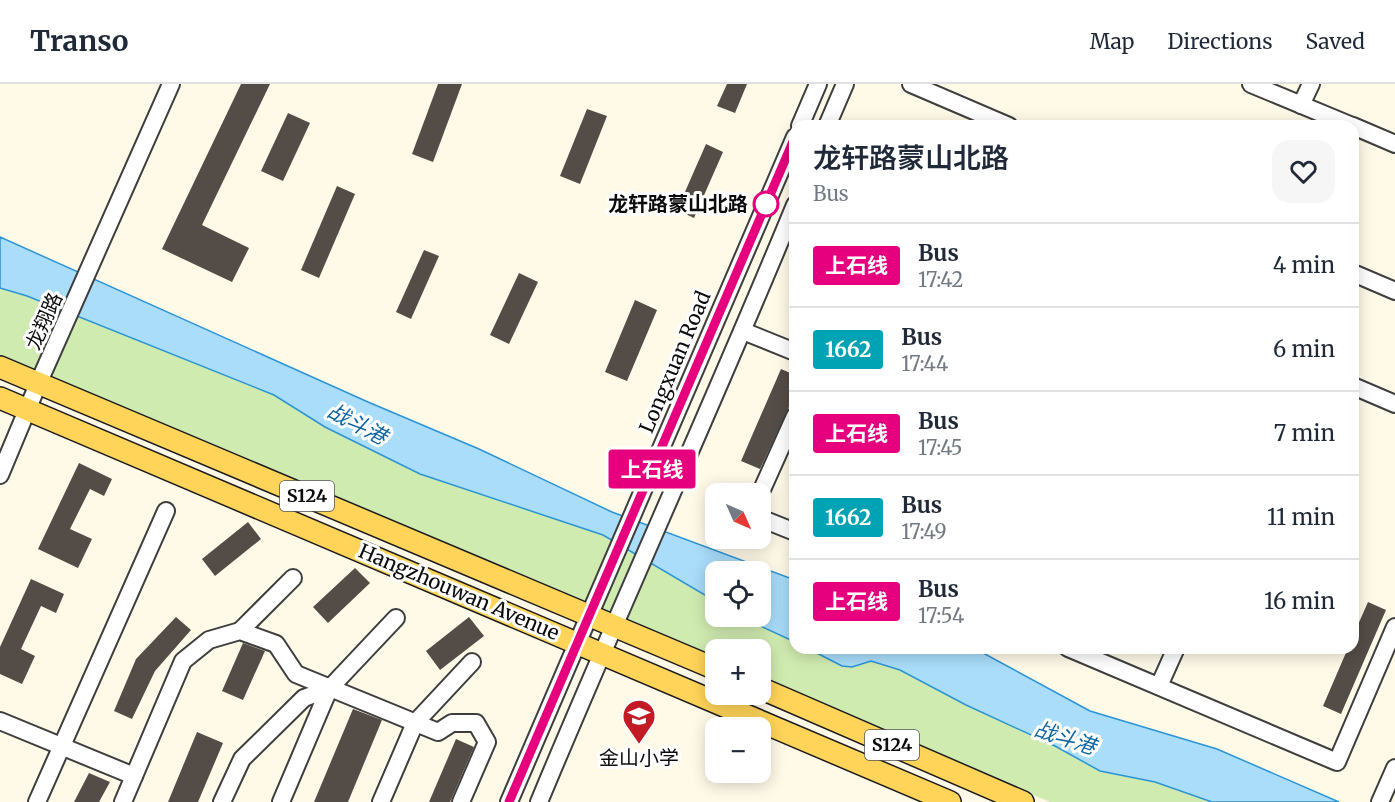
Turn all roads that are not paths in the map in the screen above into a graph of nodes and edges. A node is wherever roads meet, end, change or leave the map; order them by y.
1 (171, 84) edge
2 (818, 84) edge
3 (844, 84) edge
4 (911, 84) edge
5 (1251, 84) edge
6 (1311, 84) edge
7 (1301, 105) junction
8 (803, 120) edge
9 (829, 120) edge
10 (995, 120) edge
11 (1337, 120) edge
12 (1359, 129) edge
13 (1395, 144) edge
14 (789, 151) edge
15 (789, 219) edge
16 (1359, 276) edge
17 (1395, 291) edge
18 (743, 331) junction
19 (789, 350) edge
20 (0, 368) edge
21 (38, 384) junction
22 (1359, 389) edge
23 (0, 398) edge
24 (1395, 404) edge
25 (27, 409) junction
26 (789, 430) edge
27 (0, 475) edge
28 (765, 483) edge
29 (166, 511) dead end
30 (771, 522) edge
31 (789, 530) edge
32 (293, 578) dead end
33 (590, 614) junction
34 (396, 618) dead end
35 (614, 624) junction
36 (1395, 627) edge
37 (240, 631) junction
38 (579, 642) junction
39 (601, 652) junction
40 (1082, 654) edge
41 (1173, 654) edge
42 (472, 662) dead end
43 (705, 664) edge
44 (1159, 686) junction
45 (329, 689) junction
46 (771, 693) edge
47 (0, 721) edge
48 (415, 723) junction
49 (61, 746) junction
50 (1395, 768) edge
51 (134, 777) junction
52 (37, 802) edge
53 (123, 802) edge
54 (222, 802) edge
55 (281, 802) edge
56 (381, 802) edge
57 (461, 802) edge
58 (509, 802) edge
59 (539, 802) edge
60 (951, 802) edge
61 (1023, 802) edge
62 (1380, 802) edge

1 - 21 street, 龙翔路
2 - 8 street
3 - 9 street
4 - 10 street
5 - 7 street
6 - 7 street
7 - 11 street
12 - 13 street
14 - 33 street, Longxuan Road
15 - 18 street
16 - 17 street
18 - 19 street
18 - 35 street
20 - 21 main road, Hangzhouwan Avenue / S124
21 - 25 street, 龙翔路
21 - 33 main road, Hangzhouwan Avenue / S124
22 - 24 street
23 - 25 main road, Hangzhouwan Avenue / S124
25 - 27 street, 龙翔路
25 - 38 main road, Hangzhouwan Avenue / S124
26 - 28 street
29 - 49 street
30 - 31 street
32 - 37 street
33 - 35 main road, Hangzhouwan Avenue / S124
33 - 38 street, Longxuan Road
34 - 45 street
35 - 39 street
35 - 43 main road, Hangzhouwan Avenue / S124
36 - 44 street
37 - 45 street
37 - 51 street
38 - 39 main road, Hangzhouwan Avenue / S124
38 - 58 street, Longxuan Road
39 - 59 street
39 - 60 main road, Hangzhouwan Avenue / S124
40 - 44 street
41 - 44 street
42 - 48 street
45 - 48 street
45 - 54 street
45 - 55 street
46 - 61 main road, S124
47 - 49 street
48 - 56 street
48 - 57 street
49 - 51 street
49 - 52 street
50 - 62 street
51 - 53 street

